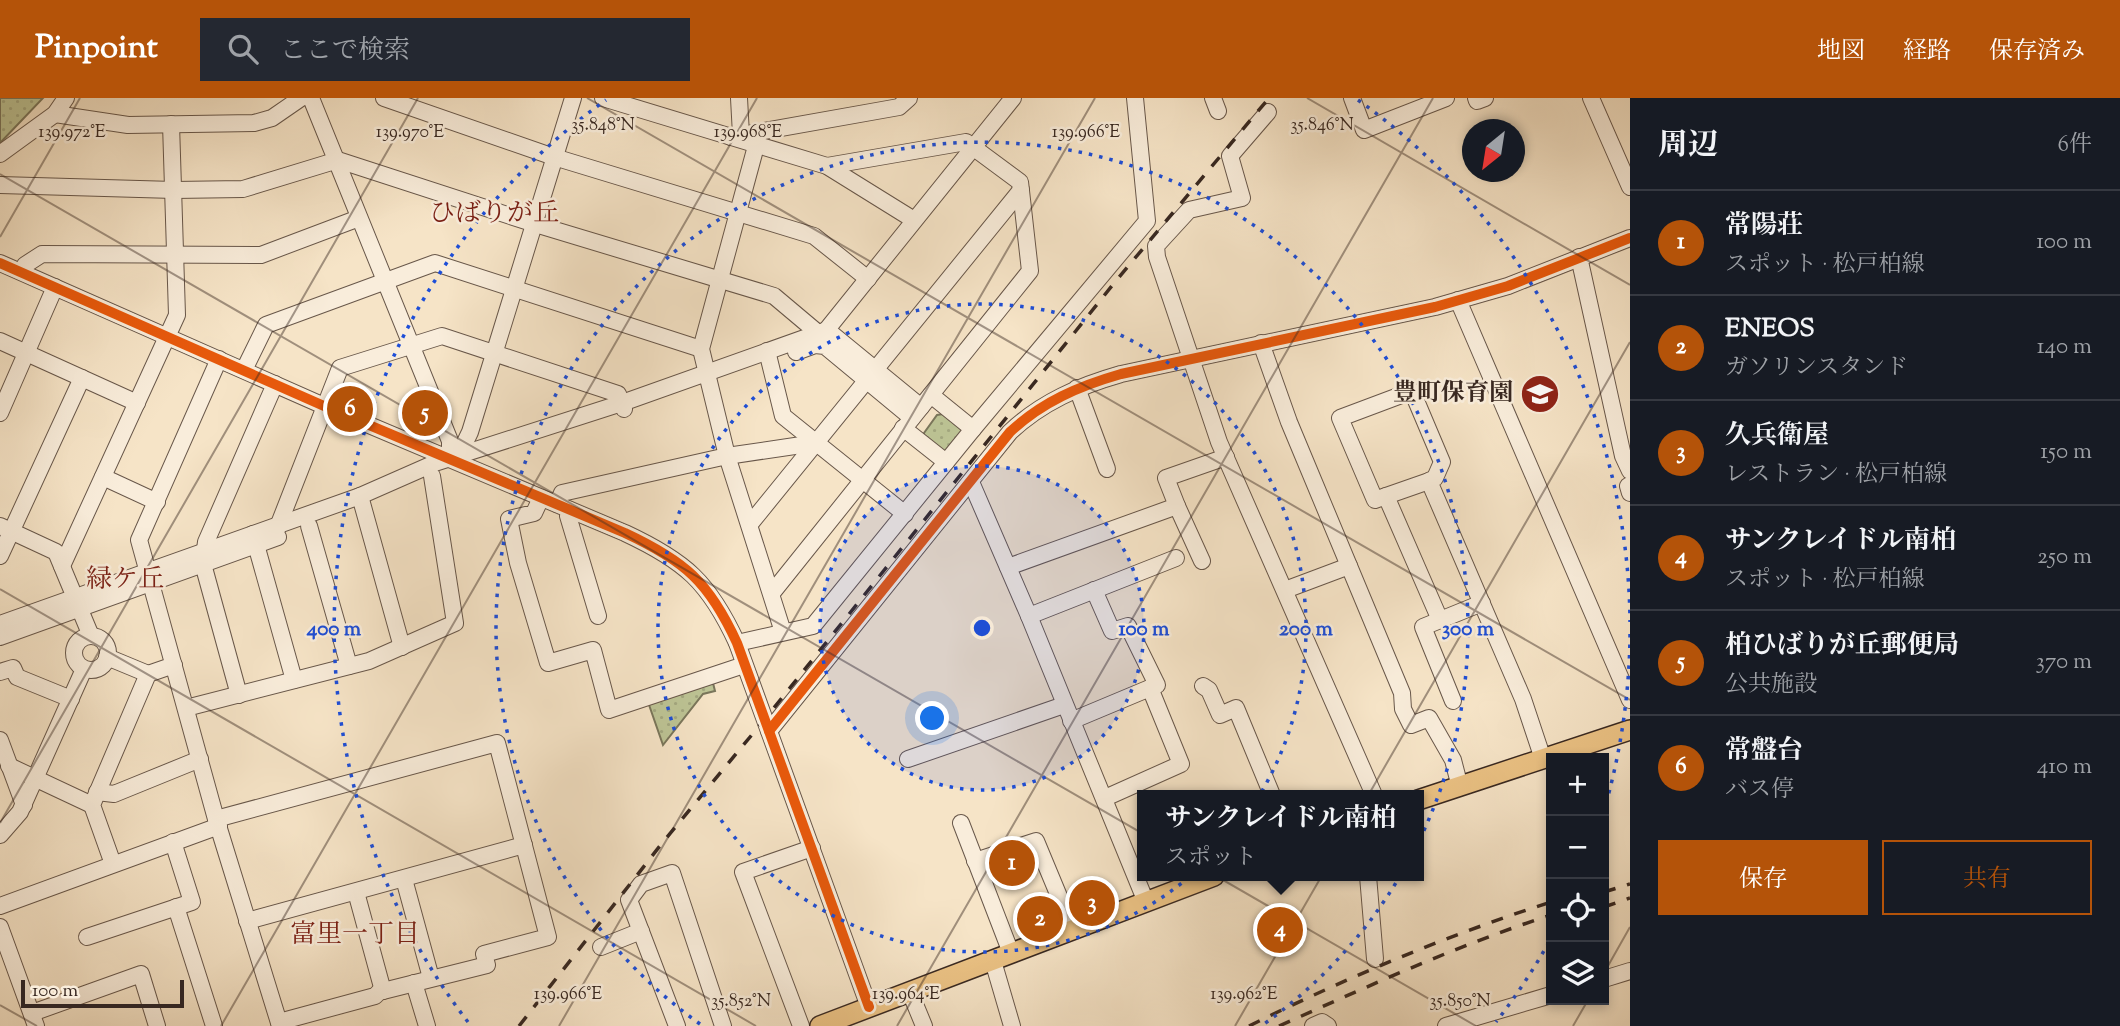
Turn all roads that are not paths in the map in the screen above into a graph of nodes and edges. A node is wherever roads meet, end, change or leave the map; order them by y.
1 (66, 98) edge
2 (301, 98) edge
3 (311, 98) edge
4 (384, 98) edge
5 (573, 98) edge
6 (603, 98) edge
7 (739, 98) edge
8 (909, 98) edge
9 (1013, 98) edge
10 (1135, 98) edge
11 (1352, 98) edge
12 (1446, 98) edge
13 (1476, 98) edge
14 (1485, 98) edge
15 (1591, 98) edge
16 (1268, 112) dead end
17 (55, 114) junction
18 (171, 124) junction
19 (735, 136) junction
20 (756, 146) junction
21 (974, 148) junction
22 (0, 154) edge
23 (554, 156) junction
24 (338, 160) junction
25 (827, 166) junction
26 (0, 186) edge
27 (1630, 187) edge
28 (174, 190) junction
29 (1021, 190) junction
30 (738, 213) junction
31 (359, 218) junction
32 (914, 220) junction
33 (535, 224) junction
34 (1630, 238) edge
35 (176, 256) junction
36 (1579, 257) junction
37 (0, 263) edge
38 (22, 272) junction
39 (868, 279) junction
40 (719, 280) junction
41 (384, 281) junction
42 (55, 287) junction
43 (515, 289) junction
44 (1458, 300) junction
45 (820, 336) junction
46 (168, 337) junction
47 (0, 341) edge
48 (1261, 343) junction
49 (411, 346) junction
50 (701, 349) junction
51 (28, 354) junction
52 (494, 354) junction
53 (768, 356) junction
54 (219, 359) junction
55 (1192, 359) junction
56 (244, 370) junction
57 (871, 374) junction
58 (709, 377) junction
59 (82, 378) junction
60 (275, 384) junction
61 (1077, 388) junction
62 (137, 402) junction
63 (324, 406) junction
64 (624, 408) junction
65 (917, 412) junction
66 (0, 413) edge
67 (973, 429) junction
68 (815, 443) junction
69 (727, 456) junction
70 (1226, 457) junction
71 (457, 459) junction
72 (946, 462) junction
73 (1107, 469) dead end
74 (1630, 471) edge
75 (432, 476) junction
76 (103, 477) junction
77 (862, 481) junction
78 (1429, 481) junction
79 (971, 482) junction
80 (1630, 485) edge
81 (1630, 494) edge
82 (1386, 496) junction
83 (541, 498) junction
84 (361, 501) junction
85 (157, 502) junction
86 (1177, 506) junction
87 (564, 507) junction
88 (905, 514) junction
89 (750, 524) junction
90 (309, 526) junction
91 (6, 529) edge
92 (277, 532) junction
93 (255, 540) junction
94 (0, 556) edge
95 (204, 558) junction
96 (1176, 558) dead end
97 (1202, 561) dead end
98 (62, 566) junction
99 (1349, 566) junction
100 (1008, 567) junction
101 (149, 577) junction
102 (1094, 590) junction
103 (1285, 590) junction
104 (772, 593) junction
105 (77, 603) junction
106 (1482, 603) junction
107 (598, 615) dead end
108 (1029, 616) junction
109 (1440, 620) junction
110 (0, 624) edge
111 (783, 632) junction
112 (91, 636) junction
113 (0, 637) edge
114 (737, 643) junction
115 (402, 648) junction
116 (107, 657) junction
117 (744, 664) junction
118 (174, 665) junction
119 (349, 666) junction
120 (84, 669) junction
121 (0, 672) edge
122 (148, 674) junction
123 (294, 680) junction
124 (1203, 687) dead end
125 (1150, 688) junction
126 (239, 695) junction
127 (71, 699) junction
128 (1630, 700) edge
129 (1453, 701) dead end
130 (1064, 705) junction
131 (186, 708) junction
132 (1071, 720) junction
133 (1630, 730) edge
134 (769, 731) junction
135 (0, 740) edge
136 (908, 759) dead end
137 (1543, 759) junction
138 (200, 760) junction
139 (9, 766) junction
140 (35, 778) junction
141 (1460, 787) junction
142 (1270, 790) edge
143 (1372, 790) edge
144 (1424, 798) edge
145 (94, 799) junction
146 (1105, 799) junction
147 (23, 805) junction
148 (218, 822) junction
149 (961, 823) dead end
150 (0, 835) edge
151 (173, 842) junction
152 (524, 845) junction
153 (812, 848) junction
154 (975, 861) junction
155 (113, 864) junction
156 (404, 879) junction
157 (1137, 879) edge
158 (1138, 881) edge
159 (1201, 881) edge
160 (1368, 881) edge
161 (356, 892) junction
162 (1146, 902) junction
163 (0, 906) edge
164 (176, 907) junction
165 (247, 921) junction
166 (0, 927) edge
167 (1073, 930) junction
168 (641, 931) junction
169 (87, 937) dead end
170 (601, 947) dead end
171 (1002, 957) junction
172 (1375, 959) dead end
173 (1630, 971) edge
174 (1609, 977) edge
175 (431, 978) junction
176 (414, 983) junction
177 (383, 991) junction
178 (910, 992) junction
179 (1546, 996) edge
180 (869, 1007) junction
181 (34, 1019) edge
182 (279, 1024) edge
183 (157, 1026) edge
184 (214, 1026) edge
185 (427, 1026) edge
186 (677, 1026) edge
187 (723, 1026) edge
188 (801, 1026) edge
189 (820, 1026) edge
190 (924, 1026) edge
191 (1012, 1026) edge
192 (1313, 1026) edge
193 (1328, 1026) edge
194 (1446, 1026) edge

1 - 17 street
2 - 18 street
3 - 24 street
4 - 23 street
5 - 23 street
6 - 19 street
7 - 19 street
8 - 19 street
9 - 21 street
10 - 67 street
11 - 12 street
13 - 14 street
15 - 27 street
16 - 55 street
17 - 18 street
17 - 22 street
18 - 28 street
19 - 20 street
20 - 25 street
20 - 30 street
21 - 25 street
21 - 29 street
21 - 32 street
23 - 30 street
23 - 33 street
24 - 28 street
24 - 31 street
24 - 33 street
25 - 32 street
26 - 28 street
28 - 35 street
29 - 57 street
29 - 65 street
30 - 39 street
30 - 40 street
31 - 35 street
31 - 41 street
32 - 39 street
33 - 40 street
33 - 43 street
34 - 36 street
35 - 38 street
35 - 46 street
36 - 44 street
36 - 74 street
37 - 38 street
38 - 42 street
39 - 45 street
40 - 45 street
40 - 50 street
41 - 43 street
41 - 49 street
41 - 56 street
42 - 46 street
42 - 51 street
43 - 50 street
43 - 52 street
44 - 48 street
44 - 128 street
45 - 53 street
45 - 57 street
46 - 54 street
46 - 62 street
47 - 51 street
48 - 55 street
48 - 99 street
49 - 52 street
49 - 63 street
49 - 71 street
50 - 58 street
51 - 59 street
51 - 66 street
52 - 64 street
52 - 71 street
53 - 58 street
53 - 68 street
54 - 56 street
54 - 85 street
55 - 61 street
55 - 70 street
56 - 60 street
57 - 65 street
57 - 68 street
58 - 64 street
58 - 69 street
59 - 62 street
59 - 91 street
60 - 63 street
60 - 95 street
61 - 73 street
61 - 79 street
62 - 76 street
63 - 71 street
63 - 92 street
64 - 71 street
65 - 67 street
65 - 72 street
65 - 77 street
67 - 72 street
68 - 69 street
68 - 77 street
68 - 89 street
69 - 87 street
69 - 89 street
70 - 86 street
70 - 103 street
71 - 75 street
71 - 83 street
71 - 84 street
72 - 88 street
75 - 84 street
75 - 115 street
76 - 85 street
76 - 98 street
77 - 88 street
77 - 104 street
78 - 82 street
78 - 82 street
78 - 106 street
79 - 100 street
79 - 134 street
80 - 81 street
82 - 109 street
83 - 87 street
83 - 117 street
84 - 90 street
84 - 92 street
84 - 115 street
85 - 101 street
86 - 97 street
86 - 100 street
87 - 107 street
87 - 114 street
88 - 111 street
89 - 104 street
90 - 92 street
90 - 119 street
91 - 94 street
91 - 98 street
92 - 93 street
93 - 95 street
93 - 123 street
95 - 101 street
95 - 126 street
96 - 102 street
98 - 105 street
99 - 103 street
99 - 141 street
100 - 108 street
101 - 105 street
101 - 118 street
102 - 108 street
102 - 125 street
103 - 143 street
104 - 111 street
105 - 110 street
105 - 112 street
105 - 113 street
106 - 109 street
106 - 137 street
108 - 130 street
109 - 129 street
111 - 114 street
112 - 116 street
112 - 120 street
114 - 117 street
115 - 119 street
116 - 120 street
116 - 122 street
117 - 134 street
118 - 122 street
118 - 131 street
119 - 123 street
120 - 127 street
121 - 127 street
122 - 145 street
123 - 126 street
124 - 142 street
125 - 132 street
125 - 146 street
126 - 131 street
127 - 140 street
130 - 132 street
130 - 136 street
131 - 138 street
132 - 146 street
133 - 137 main road
134 - 153 street
135 - 139 street
137 - 141 main road
138 - 145 street
138 - 148 street
139 - 140 street
139 - 147 street
140 - 145 street
140 - 147 street
141 - 144 main road
145 - 155 street
146 - 157 street
147 - 150 street
148 - 151 street
148 - 152 street
148 - 165 street
149 - 154 street
151 - 155 street
151 - 164 street
152 - 156 street
152 - 175 street
153 - 180 street
153 - 188 street
154 - 167 street
154 - 171 street
155 - 163 street
156 - 161 street
156 - 175 street
158 - 162 street
159 - 162 main road
160 - 172 street
161 - 165 street
161 - 177 street
162 - 167 main road
164 - 169 street
164 - 184 street
165 - 182 street
166 - 181 street
167 - 171 main road
168 - 170 street
168 - 186 street
168 - 187 street
171 - 178 main road
171 - 191 street
173 - 174 street
175 - 176 street
176 - 177 street
176 - 185 street
177 - 182 street
178 - 180 main road
178 - 190 street
179 - 194 street
180 - 189 main road
181 - 183 street
192 - 193 street

